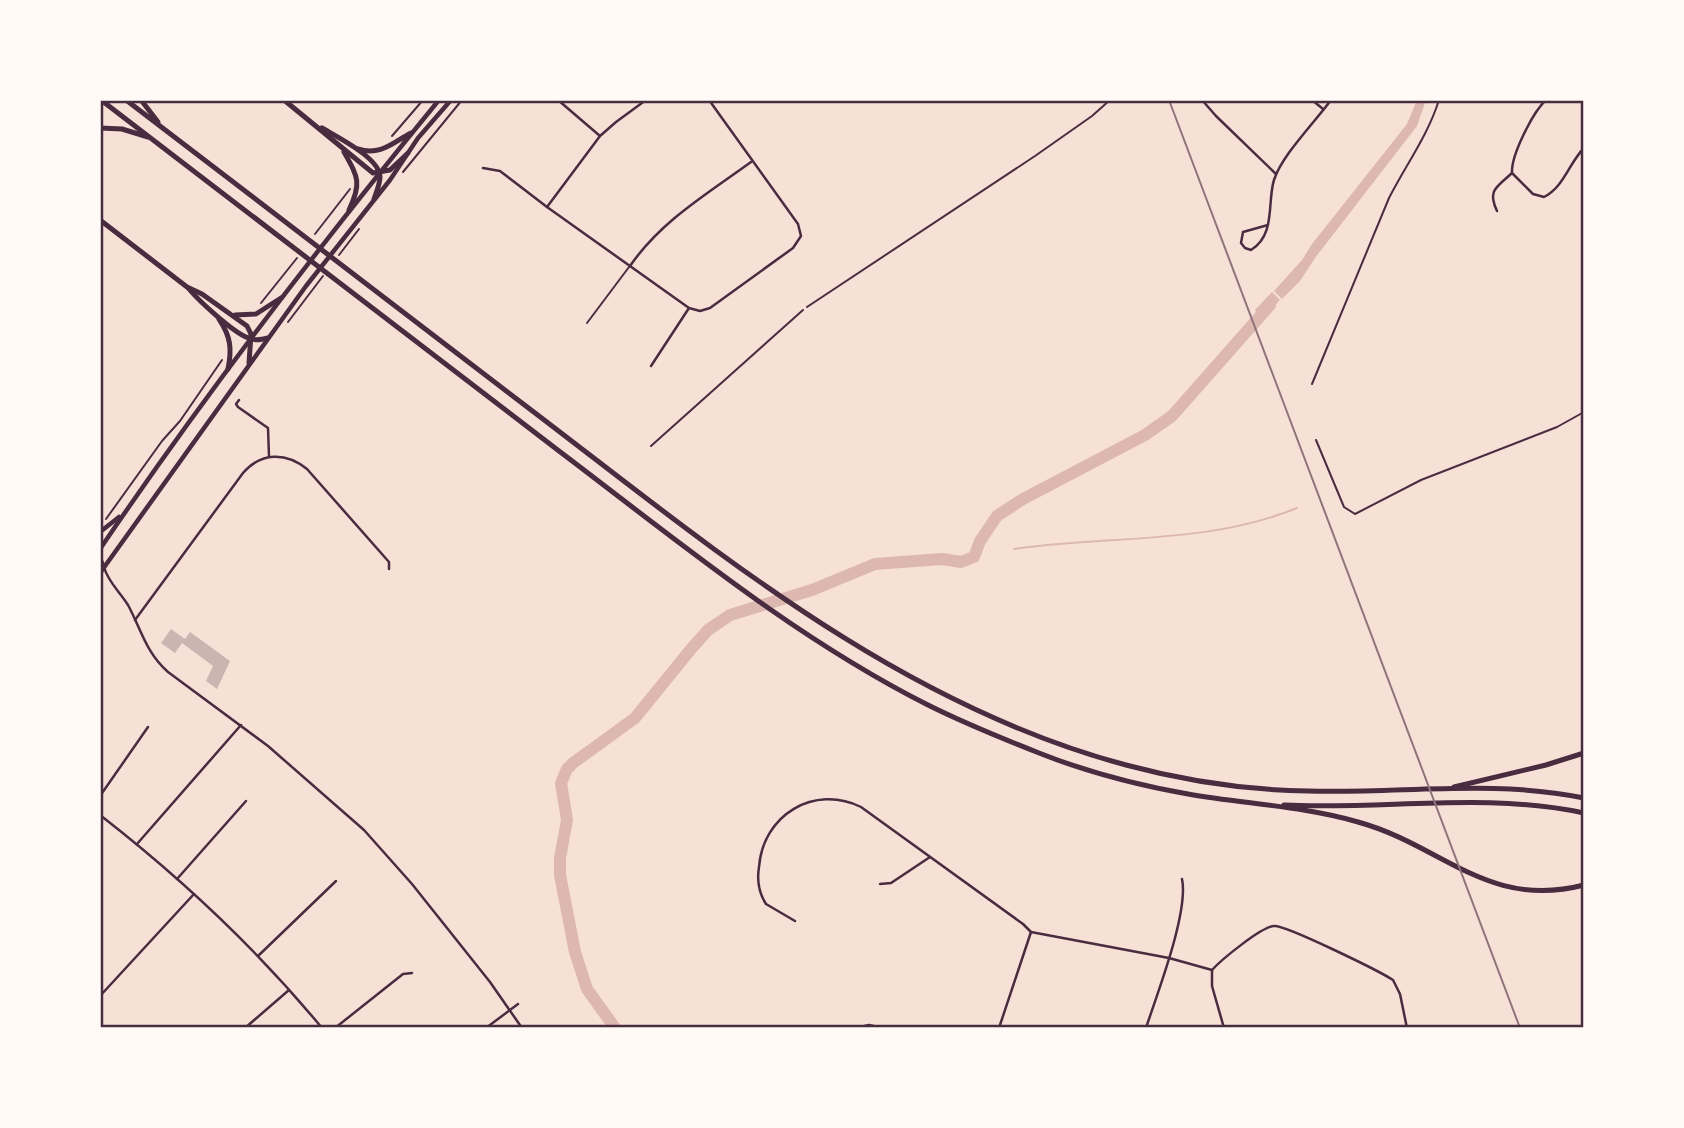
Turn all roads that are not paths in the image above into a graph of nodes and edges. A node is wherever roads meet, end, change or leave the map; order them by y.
1 (101, 100) edge
2 (126, 100) edge
3 (141, 100) edge
4 (284, 100) edge
5 (439, 100) edge
6 (451, 100) edge
7 (558, 100) edge
8 (646, 100) edge
9 (709, 100) edge
10 (1110, 100) edge
11 (1202, 100) edge
12 (1312, 100) edge
13 (1331, 100) edge
14 (1546, 100) edge
15 (1323, 110) junction
16 (316, 125) junction
17 (162, 127) junction
18 (100, 128) edge
19 (411, 133) junction
20 (600, 136) junction
21 (152, 139) junction
22 (352, 147) junction
23 (1584, 148) edge
24 (342, 149) junction
25 (408, 153) junction
26 (752, 161) junction
27 (483, 168) dead end
28 (379, 172) junction
29 (1512, 173) junction
30 (1276, 174) junction
31 (374, 199) junction
32 (547, 207) junction
33 (349, 210) junction
34 (1497, 211) dead end
35 (100, 220) edge
36 (1268, 225) junction
37 (629, 266) junction
38 (187, 287) junction
39 (281, 298) junction
40 (807, 307) road end
41 (690, 309) junction
42 (232, 315) junction
43 (218, 316) junction
44 (587, 323) dead end
45 (268, 338) junction
46 (251, 339) junction
47 (249, 363) junction
48 (651, 366) dead end
49 (228, 369) junction
50 (239, 400) dead end
51 (1584, 412) edge
52 (1315, 440) dead end
53 (269, 456) junction
54 (125, 512) junction
55 (100, 532) edge
56 (100, 550) edge
57 (100, 559) edge
58 (104, 567) junction
59 (389, 569) dead end
60 (100, 573) edge
61 (135, 620) junction
62 (241, 725) junction
63 (148, 727) dead end
64 (1584, 753) edge
65 (1440, 790) junction
66 (100, 796) edge
67 (1584, 798) edge
68 (246, 800) dead end
69 (1255, 803) junction
70 (1584, 813) edge
71 (100, 815) edge
72 (138, 844) junction
73 (930, 857) junction
74 (177, 878) junction
75 (1182, 879) dead end
76 (336, 881) dead end
77 (880, 884) dead end
78 (1584, 885) edge
79 (194, 894) junction
80 (795, 921) dead end
81 (1031, 932) junction
82 (258, 956) junction
83 (1168, 958) junction
84 (1212, 971) junction
85 (412, 973) dead end
86 (289, 990) junction
87 (100, 996) edge
88 (517, 1004) dead end
89 (510, 1009) junction
90 (245, 1028) edge
91 (322, 1028) edge
92 (335, 1028) edge
93 (485, 1028) edge
94 (522, 1028) edge
95 (855, 1028) edge
96 (883, 1028) edge
97 (999, 1028) edge
98 (1146, 1028) edge
99 (1224, 1028) edge
100 (1407, 1028) edge

1 - 21 highway
2 - 17 highway
3 - 17 highway
4 - 16 highway
5 - 19 main road
6 - 25 main road
7 - 20 street
8 - 20 street
9 - 26 street
10 - 40 lane
11 - 30 street
12 - 15 street
13 - 15 street
14 - 29 street
15 - 30 street
16 - 22 highway
16 - 24 highway
17 - 65 highway
18 - 21 highway
19 - 22 highway
19 - 28 main road
20 - 32 street
21 - 69 highway
22 - 28 highway
23 - 29 street
24 - 28 highway
24 - 33 highway
25 - 28 highway
25 - 31 main road
26 - 37 street
26 - 41 street
27 - 32 street
28 - 31 highway
28 - 33 main road
29 - 34 street
30 - 36 street
31 - 45 main road
32 - 37 street
33 - 39 main road
35 - 38 highway
36 - 36 street
37 - 41 street
37 - 44 lane
38 - 42 highway
38 - 43 highway
39 - 42 highway
39 - 46 main road
41 - 48 street
42 - 46 highway
43 - 46 highway
43 - 49 highway
45 - 46 highway
45 - 47 main road
46 - 47 highway
46 - 49 main road
47 - 58 main road
49 - 54 main road
50 - 53 street
51 - 52 lane
53 - 59 street
53 - 61 street
54 - 55 main road
54 - 56 main road
57 - 58 main road
58 - 60 main road
58 - 61 street
61 - 62 street
62 - 72 street
62 - 89 street
63 - 66 street
64 - 65 highway
65 - 67 highway
68 - 74 street
69 - 70 highway
69 - 78 highway
71 - 72 street
72 - 74 street
73 - 77 street
73 - 80 street
73 - 81 street
74 - 79 street
75 - 83 street
76 - 82 street
79 - 82 street
79 - 87 street
81 - 83 street
81 - 97 street
82 - 86 street
83 - 84 street
83 - 98 street
84 - 99 street
84 - 100 street
85 - 92 street
86 - 90 street
86 - 91 street
88 - 89 street
89 - 93 street
89 - 94 street
95 - 96 street

